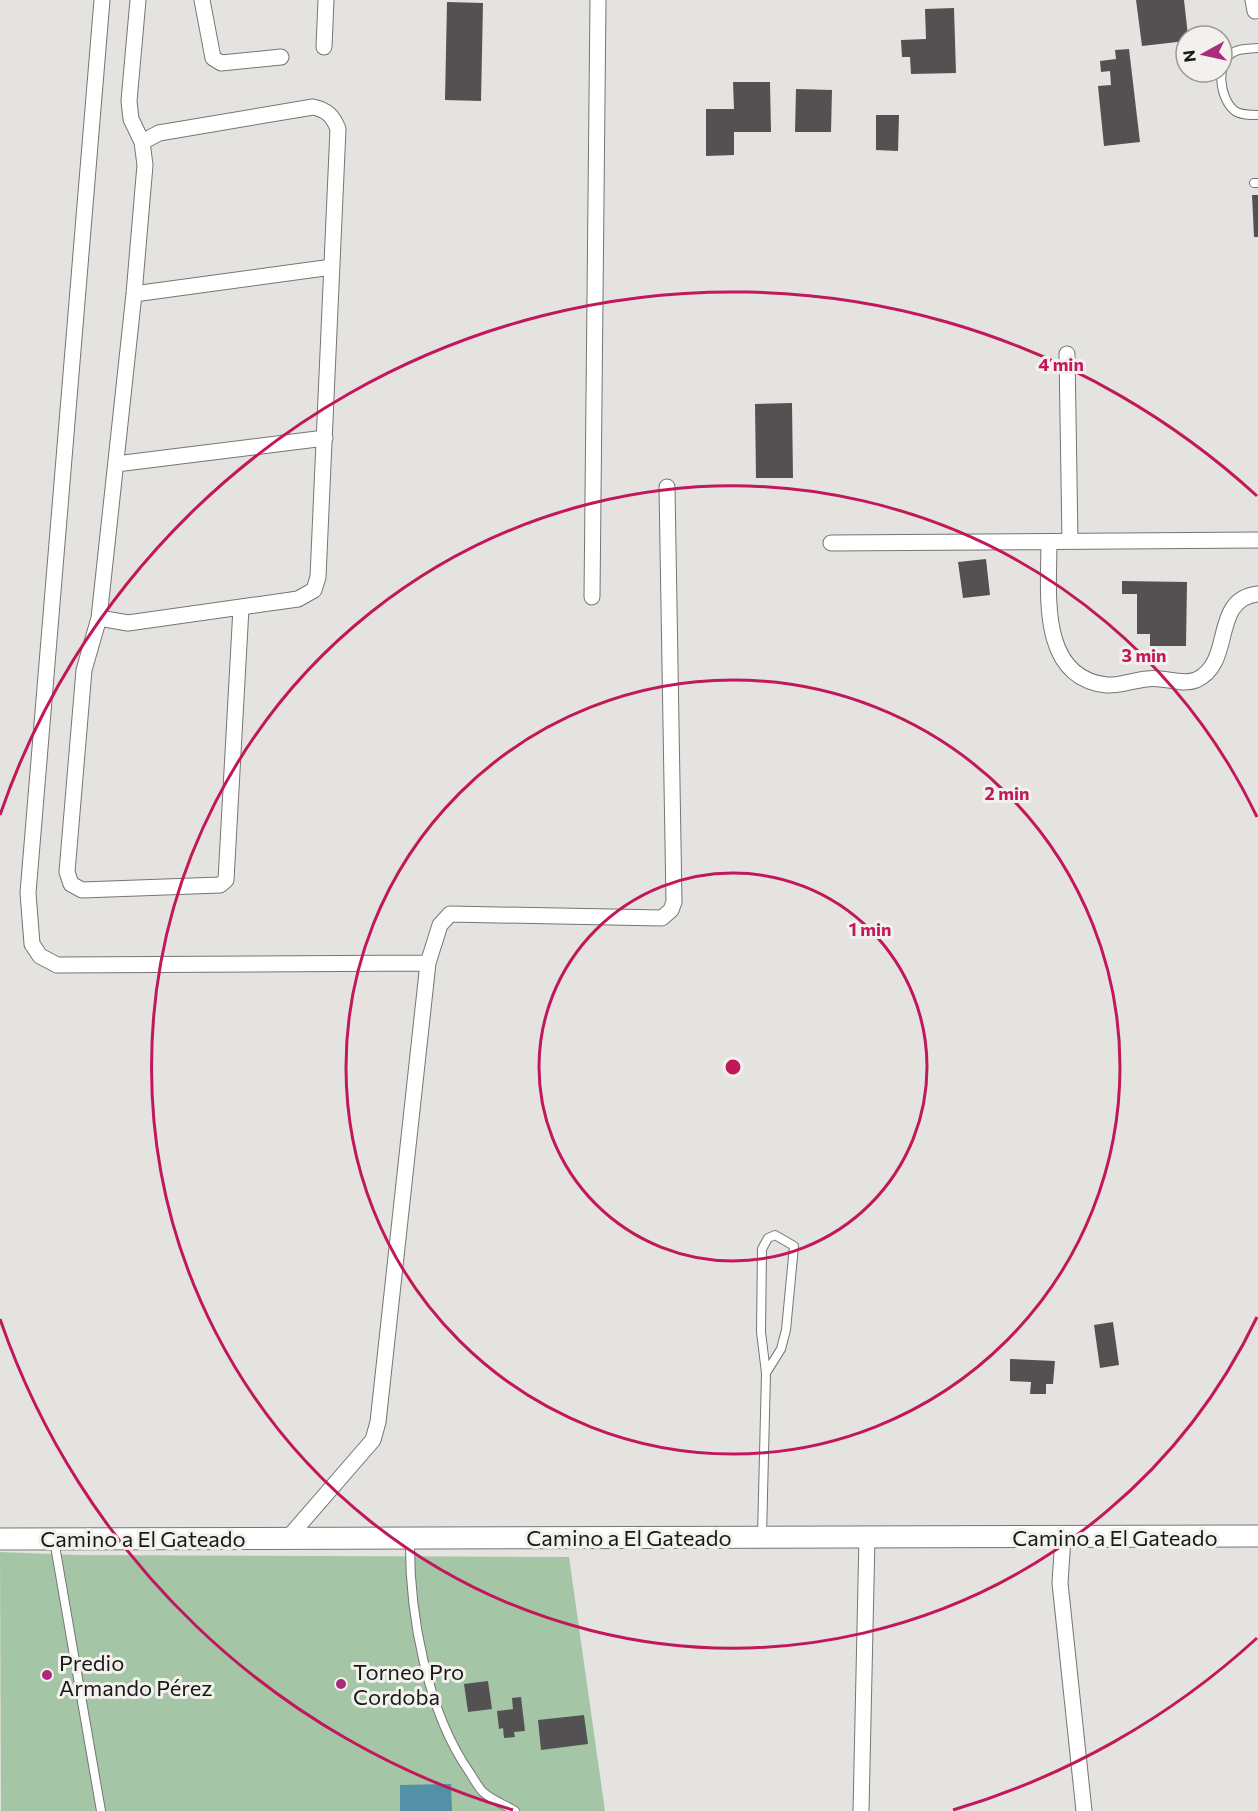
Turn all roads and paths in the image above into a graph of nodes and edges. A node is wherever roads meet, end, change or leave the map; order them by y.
1 (102, 0) edge
2 (138, 0) edge
3 (202, 0) edge
4 (326, 0) edge
5 (598, 0) edge
6 (324, 46) dead end
7 (1258, 48) edge
8 (281, 57) dead end
9 (1258, 115) edge
10 (142, 142) junction
11 (332, 267) junction
12 (134, 294) junction
13 (1067, 354) dead end
14 (325, 438) junction
15 (116, 464) junction
16 (667, 487) dead end
17 (1258, 540) edge
18 (1049, 542) junction
19 (1070, 542) junction
20 (831, 543) dead end
21 (1258, 594) edge
22 (592, 597) dead end
23 (241, 608) junction
24 (99, 618) junction
25 (428, 963) junction
26 (766, 1373) junction
27 (1258, 1536) edge
28 (762, 1537) junction
29 (867, 1537) junction
30 (1063, 1537) junction
31 (54, 1538) junction
32 (288, 1538) junction
33 (410, 1538) junction
34 (0, 1539) edge
35 (101, 1811) edge
36 (515, 1811) edge
37 (861, 1811) edge
38 (1084, 1811) edge

1 - 25 street
2 - 10 street
3 - 8 street
4 - 6 street
5 - 22 street
7 - 9 lane
10 - 11 street
10 - 12 street
11 - 12 street
11 - 14 street
12 - 15 street
13 - 19 street
14 - 15 street
14 - 23 street
15 - 24 street
16 - 25 street
17 - 19 street
18 - 19 street
18 - 20 street
18 - 21 street
23 - 24 street
23 - 24 street
25 - 32 street
26 - 26 lane
26 - 28 lane
27 - 30 street, Camino a El Gateado
28 - 29 street, Camino a El Gateado
28 - 33 street, Camino a El Gateado
29 - 30 street, Camino a El Gateado
29 - 37 street
30 - 38 street
31 - 32 street, Camino a El Gateado
31 - 34 street, Camino a El Gateado
31 - 35 lane
32 - 33 street, Camino a El Gateado
33 - 36 lane

